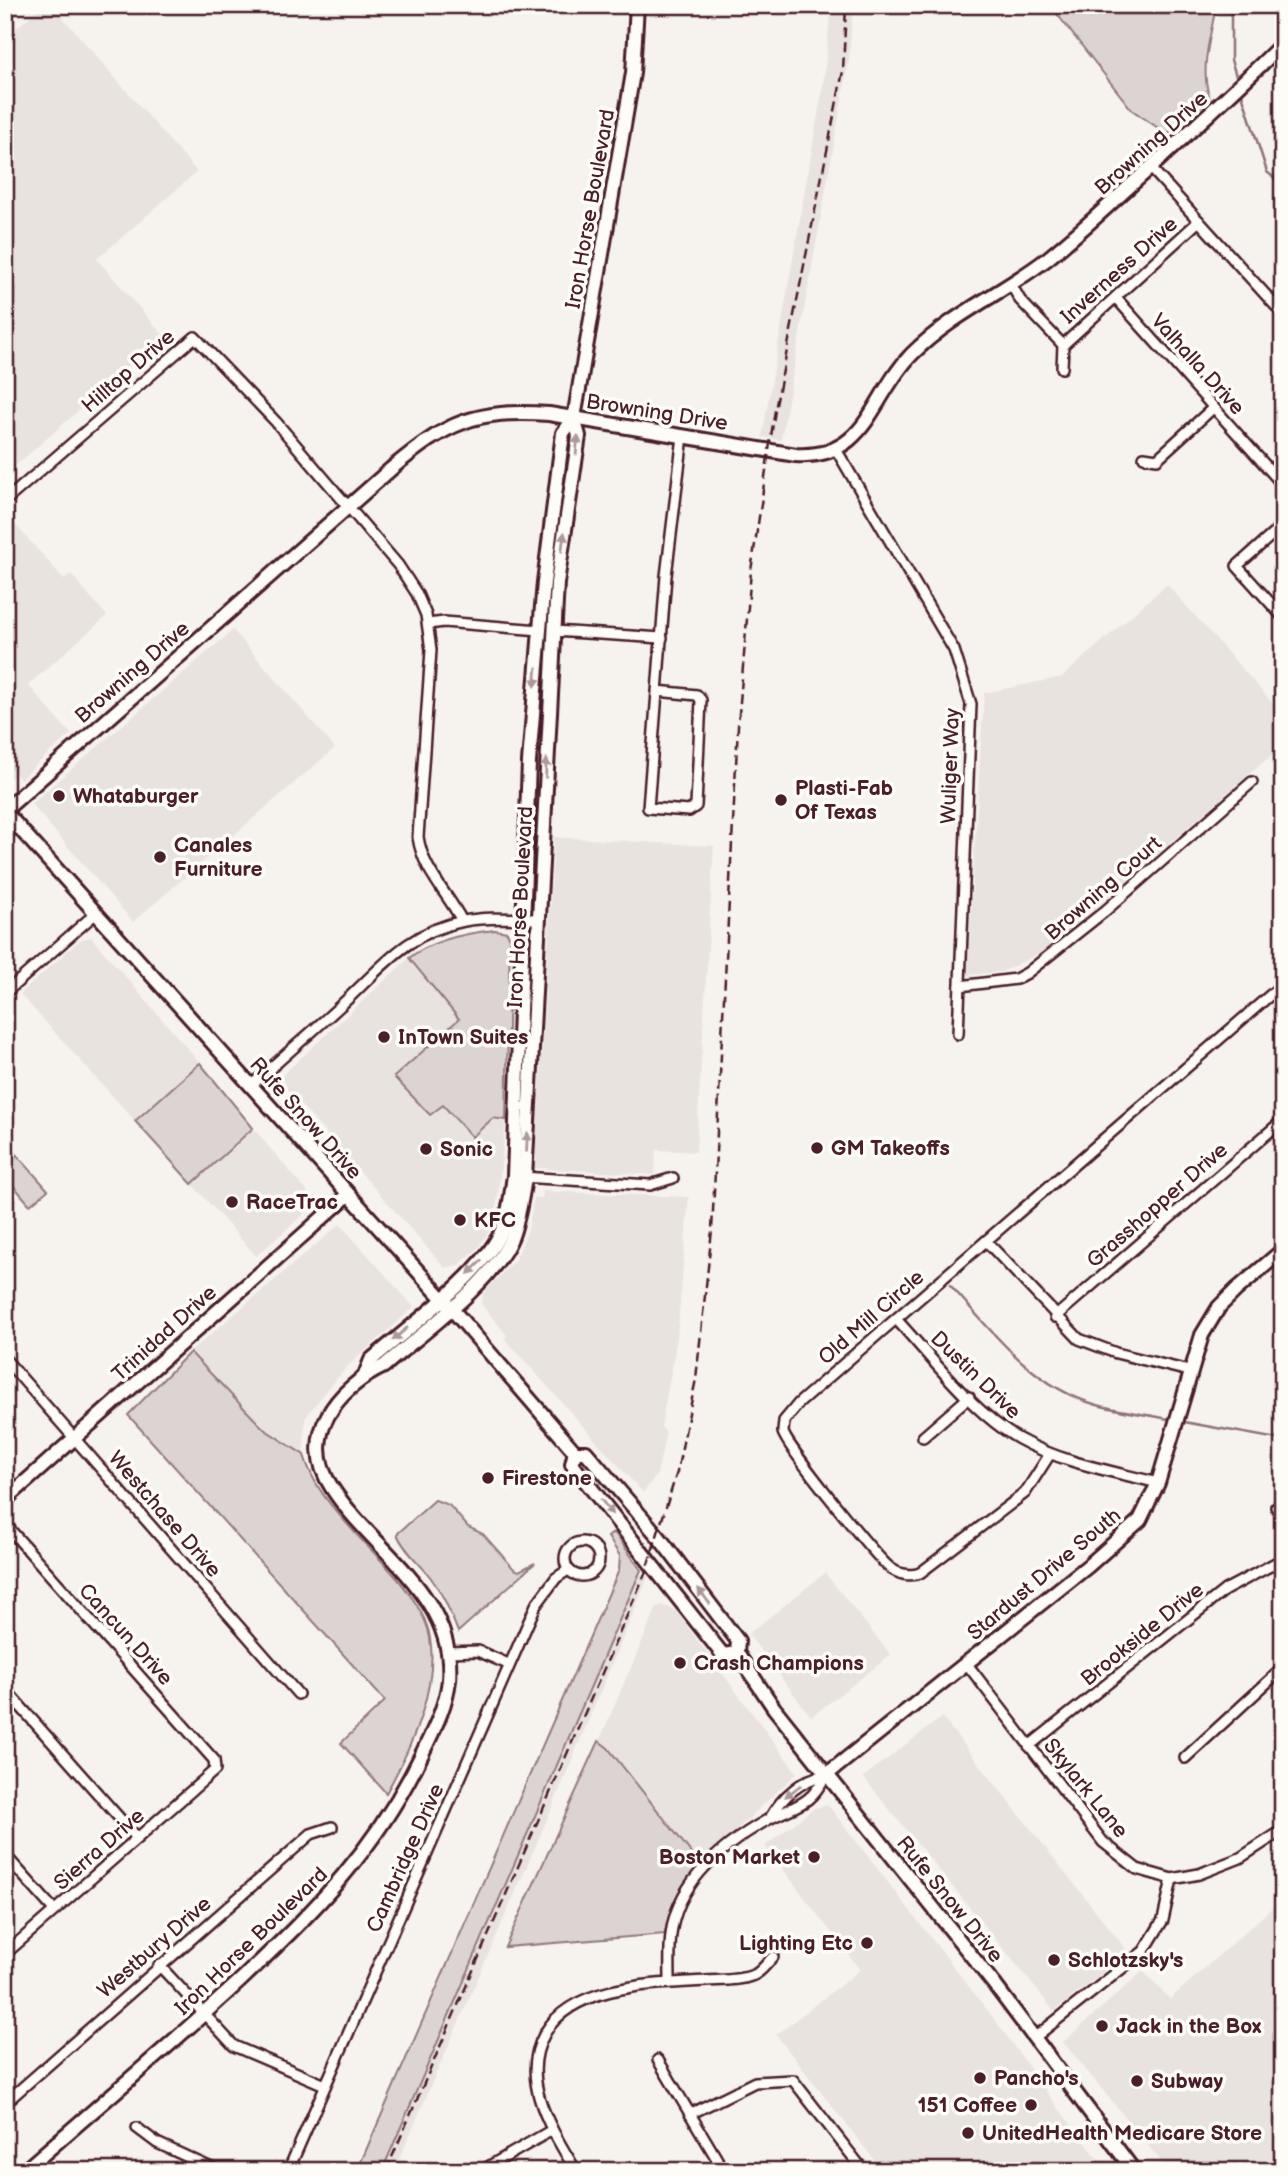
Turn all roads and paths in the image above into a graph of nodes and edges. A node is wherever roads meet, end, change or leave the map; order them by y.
1 (12, 5) edge
2 (637, 5) edge
3 (5, 11) edge
4 (1279, 47) edge
5 (1150, 167) junction
6 (1199, 221) junction
7 (1011, 284) junction
8 (1116, 298) junction
9 (1283, 314) edge
10 (1063, 345) junction
11 (1062, 368) dead end
12 (1213, 408) junction
13 (574, 418) junction
14 (683, 436) junction
15 (836, 450) junction
16 (1144, 457) dead end
17 (1283, 485) edge
18 (5, 501) edge
19 (350, 508) junction
20 (1283, 525) edge
21 (1283, 617) edge
22 (428, 624) junction
23 (540, 630) junction
24 (554, 631) junction
25 (662, 638) junction
26 (657, 691) junction
27 (1252, 782) dead end
28 (5, 811) edge
29 (96, 913) junction
30 (523, 919) junction
31 (538, 919) junction
32 (463, 921) junction
33 (1283, 984) edge
34 (960, 986) junction
35 (5, 993) edge
36 (958, 1034) dead end
37 (251, 1086) junction
38 (1283, 1120) edge
39 (519, 1177) junction
40 (673, 1178) dead end
41 (348, 1195) junction
42 (986, 1241) junction
43 (1283, 1250) edge
44 (441, 1298) junction
45 (451, 1308) junction
46 (1055, 1317) junction
47 (896, 1319) junction
48 (5, 1359) edge
49 (1189, 1371) junction
50 (365, 1375) junction
51 (969, 1397) junction
52 (75, 1437) junction
53 (923, 1437) dead end
54 (575, 1452) junction
55 (1050, 1454) junction
56 (1158, 1483) junction
57 (5, 1500) edge
58 (1276, 1507) dead end
59 (1283, 1516) edge
60 (5, 1524) edge
61 (1283, 1559) edge
62 (568, 1570) dead end
63 (447, 1652) junction
64 (737, 1653) junction
65 (508, 1664) junction
66 (967, 1664) junction
67 (1283, 1668) edge
68 (5, 1689) edge
69 (298, 1694) dead end
70 (1029, 1746) junction
71 (1185, 1758) dead end
72 (215, 1770) joint
73 (826, 1774) junction
74 (770, 1818) junction
75 (332, 1827) dead end
76 (1283, 1830) edge
77 (137, 1838) junction
78 (5, 1854) edge
79 (1172, 1879) junction
80 (54, 1910) junction
81 (5, 1954) edge
82 (773, 1957) dead end
83 (159, 1965) junction
84 (670, 1983) junction
85 (204, 2014) junction
86 (1034, 2038) junction
87 (659, 2060) dead end
88 (325, 2085) junction
89 (5, 2103) edge
90 (690, 2114) junction
91 (137, 2128) dead end
92 (552, 2130) junction
93 (24, 2171) edge
94 (218, 2171) edge
95 (288, 2171) edge
96 (481, 2171) edge
97 (576, 2171) edge
98 (724, 2171) edge
99 (864, 2171) edge
100 (1134, 2171) edge

1 - 3 street
2 - 13 street, Iron Horse Boulevard
4 - 5 street, Browning Drive
5 - 6 street
5 - 7 street, Browning Drive
6 - 8 street, Inverness Drive
6 - 9 street
7 - 10 street
7 - 15 street, Browning Drive
8 - 10 street, Inverness Drive
8 - 12 street, Valhalla Drive
10 - 11 street
12 - 16 street
12 - 17 street, Valhalla Drive
13 - 14 street, Browning Drive
13 - 19 street, Browning Drive
13 - 23 street, Iron Horse Boulevard
24 -> 13 street, Iron Horse Boulevard
14 - 15 street, Browning Drive
14 - 25 street
15 - 34 street, Wuliger Way
18 - 19 street, Hilltop Drive
19 - 22 street
19 - 28 street, Browning Drive
20 - 21 street
22 - 23 street
22 - 32 street
23 - 24 street
23 -> 30 street, Iron Horse Boulevard
24 - 25 street
31 -> 24 street, Iron Horse Boulevard
25 - 26 street
26 - 26 street
27 - 34 street, Browning Court
28 - 29 street, Rufe Snow Drive
29 - 35 street
29 - 37 street, Rufe Snow Drive
30 - 31 street
30 - 32 street
30 - 39 street, Iron Horse Boulevard
39 -> 31 street, Iron Horse Boulevard
32 - 37 street
33 - 42 street, Old Mill Circle
34 - 36 street, Wuliger Way
37 - 41 street, Rufe Snow Drive
38 - 46 street, Grasshopper Drive
39 - 40 street
39 -> 44 street, Iron Horse Boulevard
39 - 45 street, Iron Horse Boulevard
41 - 44 street, Rufe Snow Drive
41 - 52 street, Trinidad Drive
42 - 46 street
42 - 47 street, Old Mill Circle
43 - 49 street, Stardust Drive South
44 - 45 street, Rufe Snow Drive
44 -> 50 street, Iron Horse Boulevard
45 - 50 street, Iron Horse Boulevard
45 - 54 street, Rufe Snow Drive
46 - 49 street
47 - 51 street, Dustin Drive
47 - 55 street, Old Mill Circle
48 - 52 street, Westchase Drive
49 - 56 street, Stardust Drive South
50 - 63 street, Iron Horse Boulevard
51 - 53 street
51 - 55 street, Dustin Drive
52 - 57 street, Trinidad Drive
52 - 69 street, Westchase Drive
64 -> 54 street, Rufe Snow Drive
54 -> 64 street, Rufe Snow Drive
55 - 56 street, Dustin Drive
56 - 66 street, Stardust Drive South
58 - 59 street
60 - 72 street, Cancun Drive
61 - 70 street, Brookside Drive
62 - 65 street, Cambridge Drive
63 - 65 street
63 - 85 street, Iron Horse Boulevard
64 - 73 street, Rufe Snow Drive
65 - 88 street, Cambridge Drive
66 - 70 street, Skylark Lane
66 - 73 street, Stardust Drive South
67 - 71 street
68 - 77 street
70 - 79 street, Skylark Lane
72 - 77 street, Sierra Drive
73 -> 74 street
73 - 74 street
73 - 86 street, Rufe Snow Drive
74 - 84 street
75 - 83 street, Westbury Drive
76 - 79 street, Skylark Lane
77 - 80 street, Sierra Drive
78 - 80 street
79 - 86 street
80 - 81 street, Sierra Drive
82 - 84 street
83 - 85 street
83 - 89 street, Westbury Drive
84 - 92 street
85 - 88 street
85 - 93 street, Iron Horse Boulevard
86 - 100 street, Rufe Snow Drive
87 - 90 street
88 - 95 street, Cambridge Drive
90 - 98 street
90 - 99 street
91 - 94 street
92 - 96 street
92 - 97 street

